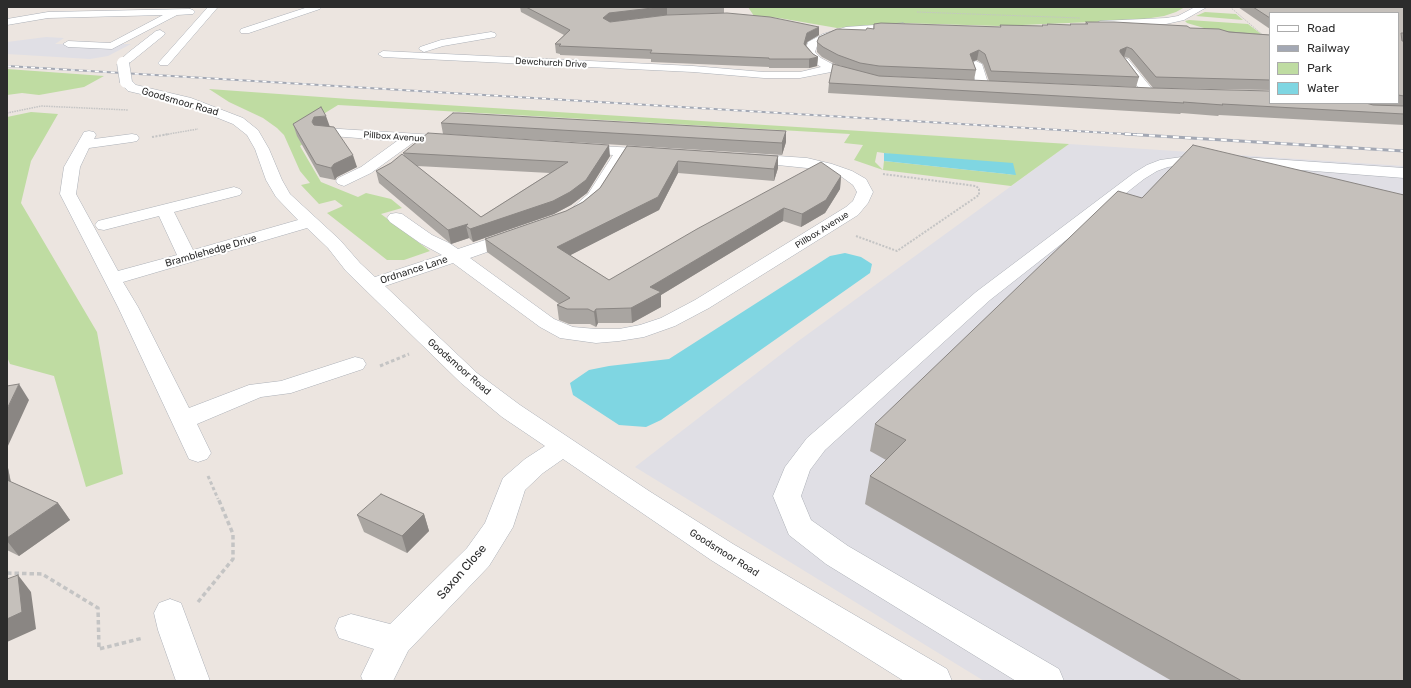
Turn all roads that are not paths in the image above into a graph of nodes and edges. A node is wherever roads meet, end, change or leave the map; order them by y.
1 (201, 7) edge
2 (214, 7) edge
3 (318, 7) edge
4 (1202, 7) edge
5 (175, 12) junction
6 (190, 12) junction
7 (1086, 21) edge
8 (1166, 21) junction
9 (7, 22) edge
10 (917, 26) edge
11 (1184, 26) edge
12 (822, 30) dead end
13 (245, 31) dead end
14 (835, 33) junction
15 (491, 35) dead end
16 (68, 44) dead end
17 (383, 54) dead end
18 (410, 54) junction
19 (1124, 61) edge
20 (164, 62) dead end
21 (976, 64) edge
22 (832, 68) junction
23 (871, 80) edge
24 (968, 85) edge
25 (1134, 93) edge
26 (324, 132) edge
27 (132, 138) road end
28 (410, 138) junction
29 (463, 141) edge
30 (570, 148) edge
31 (623, 151) junction
32 (669, 154) edge
33 (731, 157) edge
34 (1404, 173) edge
35 (344, 181) dead end
36 (234, 192) dead end
37 (164, 210) junction
38 (566, 216) edge
39 (396, 218) dead end
40 (310, 222) junction
41 (104, 225) dead end
42 (531, 230) edge
43 (456, 256) junction
44 (187, 258) junction
45 (112, 279) junction
46 (373, 284) junction
47 (355, 364) road end
48 (183, 420) junction
49 (564, 446) junction
50 (198, 453) road end
51 (172, 622) road end
52 (352, 628) dead end
53 (396, 640) junction
54 (378, 676) dead end
55 (193, 681) edge
56 (935, 681) edge
57 (1047, 681) edge

1 - 6 street, Goodsmoor Road
2 - 20 street
3 - 13 street
4 - 8 street
5 - 6 street
5 - 9 street
5 - 16 street
6 - 40 street, Goodsmoor Road, bridge
7 - 8 street
8 - 11 street
10 - 14 street
12 - 14 street
14 - 22 street
15 - 18 street, Dewchurch Drive
17 - 18 street, Dewchurch Drive
18 - 22 street, Dewchurch Drive
19 - 25 street
21 - 24 street
22 - 23 street
26 - 28 street, Pillbox Avenue
27 - 45 street
28 - 29 street, Pillbox Avenue
28 - 35 street
30 - 31 street
31 - 32 street
31 - 38 street
33 - 43 street, Pillbox Avenue
34 - 57 street
36 - 37 street
37 - 41 street
37 - 44 street
39 - 43 street, Ordnance Lane
40 - 44 street, Bramblehedge Drive
40 - 46 street, Goodsmoor Road
42 - 43 street, Ordnance Lane
43 - 46 street, Ordnance Lane
44 - 45 street, Bramblehedge Drive
45 - 48 street
46 - 49 street, Goodsmoor Road
47 - 48 street
48 - 50 street
49 - 53 street, Saxon Close
49 - 56 street, Goodsmoor Road
51 - 55 street
52 - 53 street
53 - 54 street, Saxon Close

